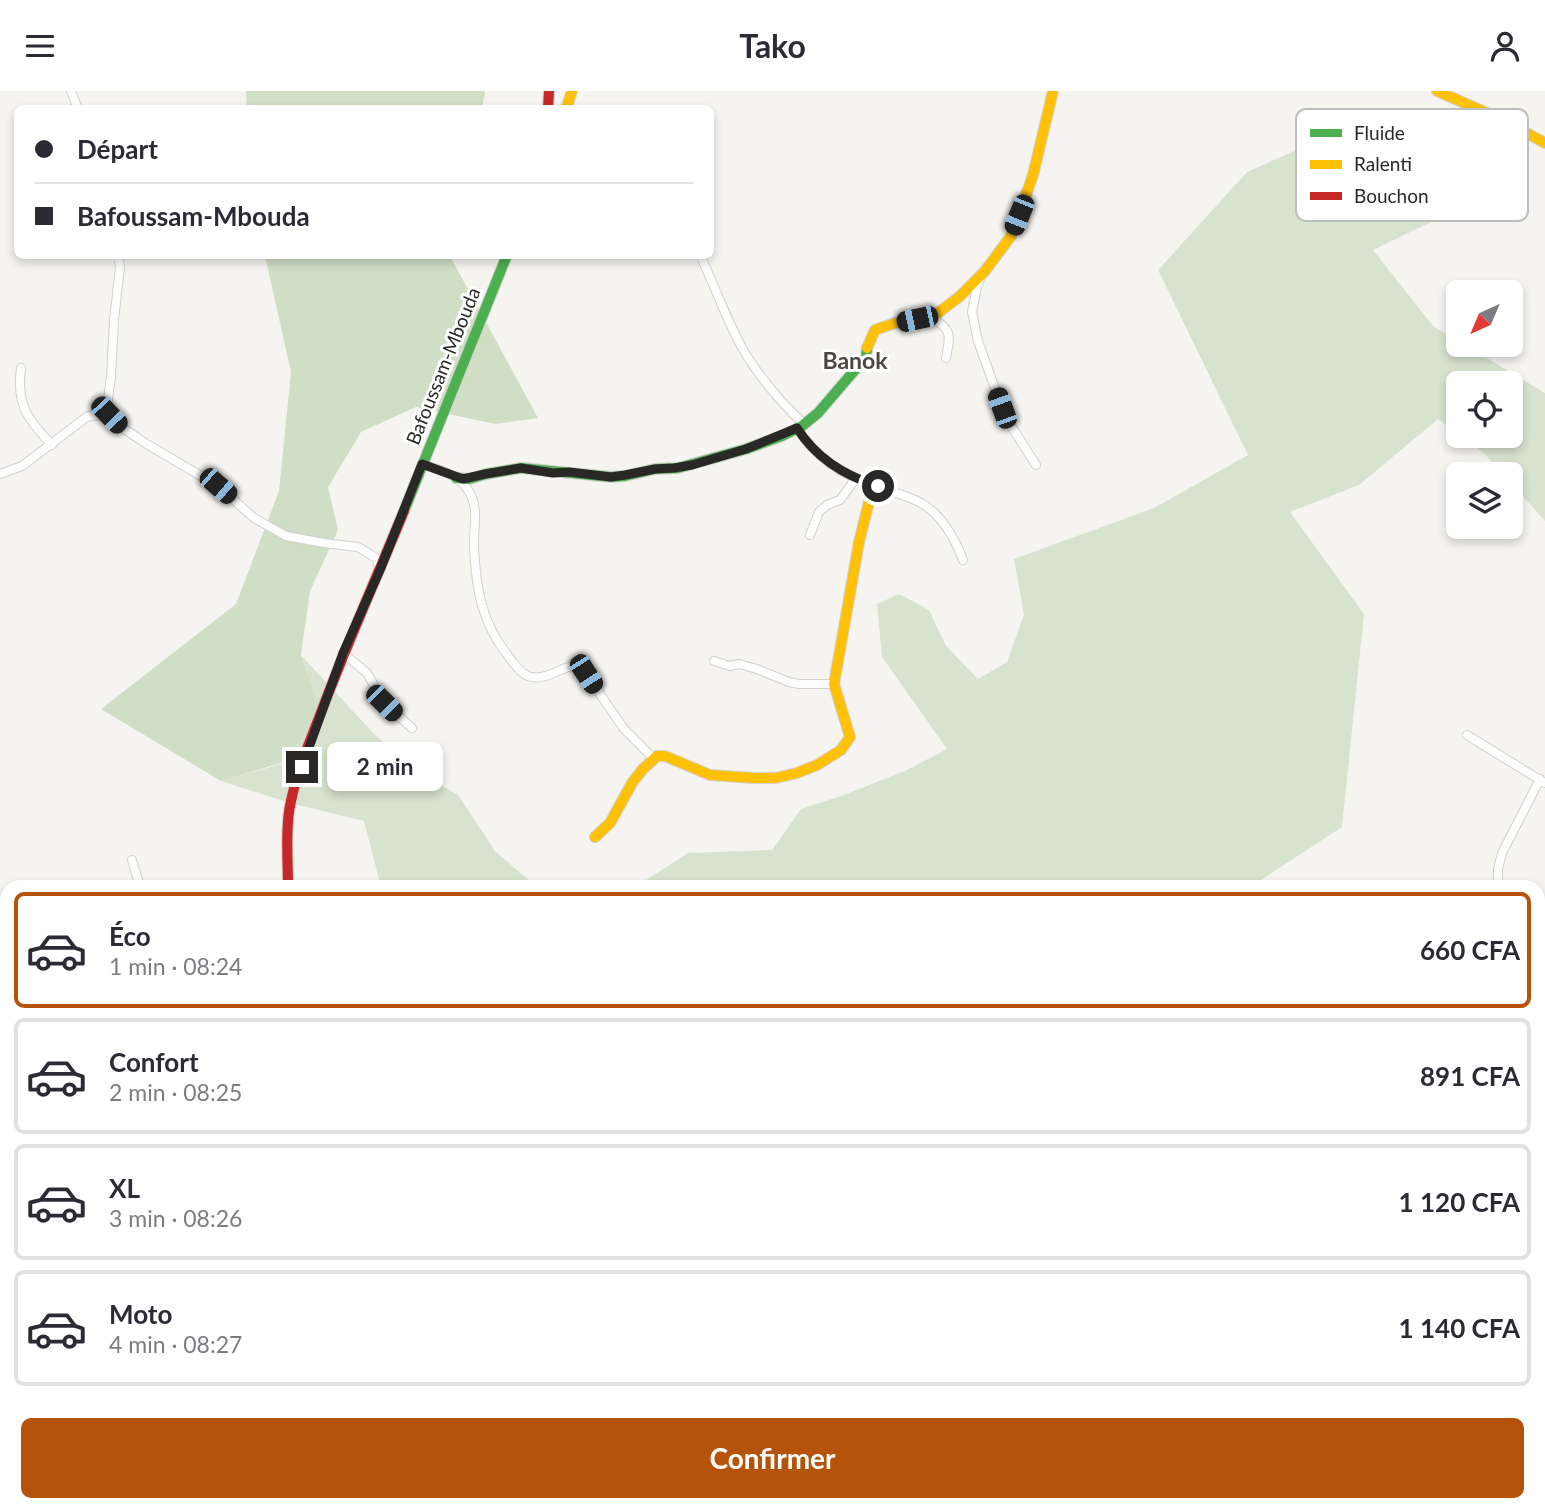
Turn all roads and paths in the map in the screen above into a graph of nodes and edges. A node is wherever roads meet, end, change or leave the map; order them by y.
1 (1053, 91) edge
2 (1437, 91) edge
3 (1478, 109) edge
4 (1528, 134) edge
5 (1545, 143) edge
6 (119, 259) edge
7 (505, 259) edge
8 (702, 259) edge
9 (982, 274) junction
10 (931, 317) junction
11 (946, 358) dead end
12 (21, 368) dead end
13 (109, 415) junction
14 (801, 426) junction
15 (52, 445) junction
16 (422, 464) junction
17 (1036, 465) dead end
18 (0, 474) edge
19 (456, 478) junction
20 (856, 478) junction
21 (878, 486) junction
22 (810, 535) dead end
23 (962, 560) dead end
24 (380, 570) junction
25 (343, 653) junction
26 (714, 661) dead end
27 (834, 684) junction
28 (412, 728) dead end
29 (1467, 735) dead end
30 (653, 758) junction
31 (1542, 781) edge
32 (595, 837) dead end
33 (132, 860) dead end
34 (137, 880) edge
35 (288, 880) edge
36 (1498, 880) edge

1 - 9 main road
2 - 3 main road
4 - 5 main road
6 - 13 street
7 - 16 main road, Bafoussam-Mbouda
8 - 14 street
9 - 10 main road
9 - 17 street
10 - 11 street
10 - 14 main road
12 - 15 street
13 - 15 street
13 - 24 street
14 - 19 main road
14 - 20 street
15 - 18 street
16 - 19 street
16 - 24 main road, Bafoussam-Mbouda
19 - 30 street
20 - 21 street
20 - 22 street
21 - 23 street
21 - 27 main road
24 - 25 main road, Bafoussam-Mbouda
25 - 28 street
25 - 35 main road, Bafoussam-Mbouda
26 - 27 street
27 - 30 main road
29 - 31 street
30 - 32 main road
31 - 36 street
33 - 34 street

